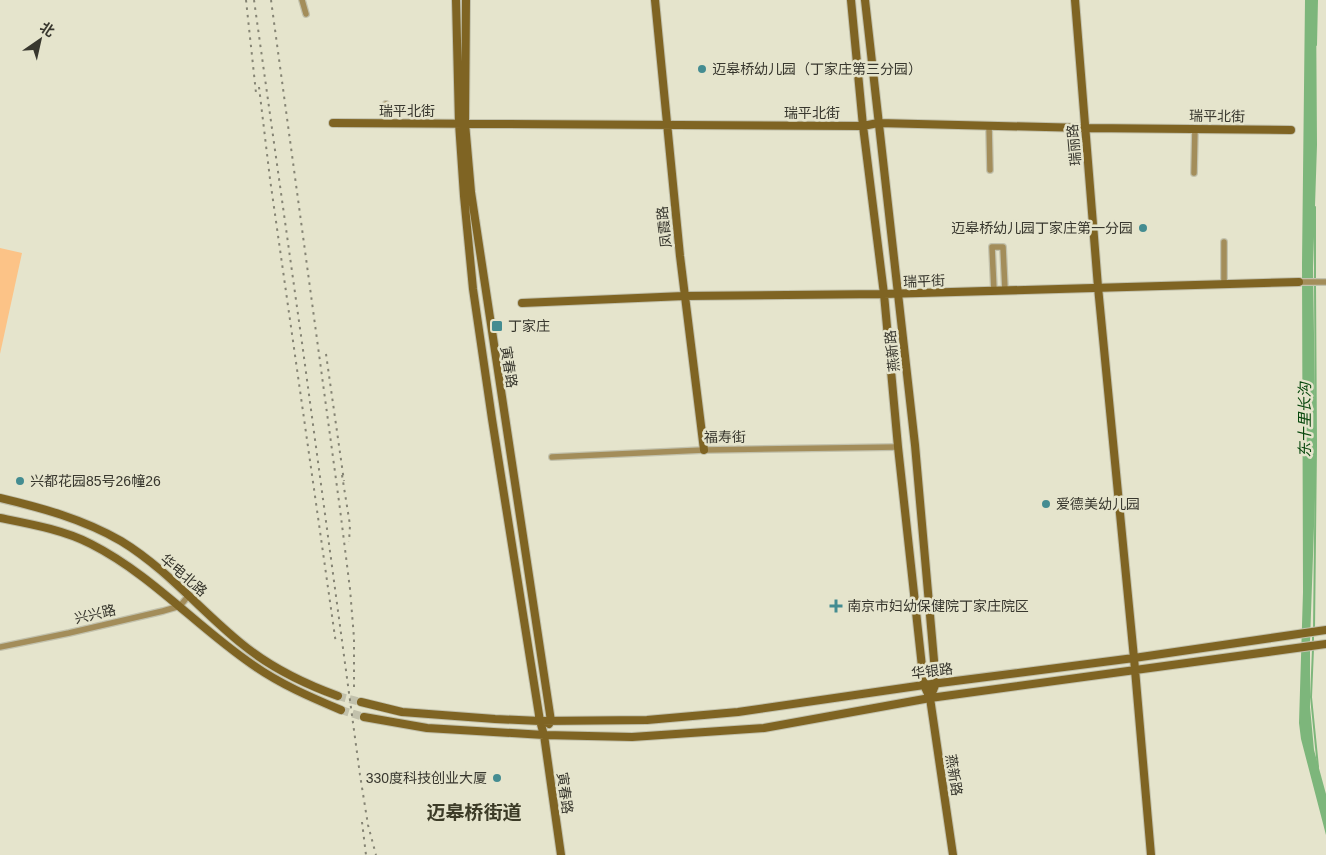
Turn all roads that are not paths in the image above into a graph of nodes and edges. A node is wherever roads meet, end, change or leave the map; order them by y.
1 (302, 0) edge
2 (456, 0) edge
3 (466, 0) edge
4 (655, 0) edge
5 (851, 0) edge
6 (865, 0) edge
7 (1075, 0) edge
8 (306, 14) dead end
9 (386, 104) dead end
10 (334, 123) dead end
11 (386, 123) junction
12 (462, 123) junction
13 (878, 123) junction
14 (666, 125) junction
15 (863, 126) junction
16 (988, 126) junction
17 (1085, 128) junction
18 (1195, 128) junction
19 (1291, 130) dead end
20 (990, 170) dead end
21 (1194, 173) dead end
22 (1224, 242) dead end
23 (1300, 282) joint
24 (1326, 282) edge
25 (1224, 284) junction
26 (1098, 287) junction
27 (1005, 290) junction
28 (994, 291) junction
29 (884, 294) junction
30 (898, 294) junction
31 (684, 296) junction
32 (522, 303) dead end
33 (898, 447) junction
34 (704, 450) junction
35 (552, 457) dead end
36 (0, 498) edge
37 (0, 518) edge
38 (189, 595) junction
39 (180, 606) junction
40 (1324, 630) edge
41 (1324, 644) edge
42 (0, 647) edge
43 (1134, 658) junction
44 (1135, 670) junction
45 (936, 683) junction
46 (924, 685) junction
47 (338, 696) tunnel mouth
48 (930, 698) junction
49 (361, 702) tunnel mouth
50 (341, 710) tunnel mouth
51 (364, 717) tunnel mouth
52 (540, 721) junction
53 (551, 721) junction
54 (544, 735) junction
55 (561, 855) edge
56 (953, 855) edge
57 (1151, 855) edge

1 - 8 street
2 - 12 street, 寅春路
3 - 12 street, 寅春路
4 - 14 street, 凤霞路
5 - 15 street, 燕新路
6 - 13 street, 燕新路
7 - 17 street, 瑞丽路
9 - 11 street
10 - 11 street, 瑞平北街
11 - 12 street, 瑞平北街
12 - 14 street, 瑞平北街
12 - 52 street, 寅春路
12 - 53 street, 寅春路
13 - 15 street, 瑞平北街
13 - 16 street, 瑞平北街
13 - 30 street, 燕新路
14 - 15 street, 瑞平北街
14 - 31 street, 凤霞路
15 - 29 street, 燕新路
16 - 17 street, 瑞平北街
16 - 20 street
17 - 18 street, 瑞平北街
17 - 26 street, 瑞丽路
18 - 19 street, 瑞平北街
18 - 21 street
22 - 25 street
23 - 24 street, 瑞平街
23 - 25 street, 瑞平街
25 - 26 street, 瑞平街
26 - 27 street, 瑞平街
26 - 43 street, 瑞丽路
27 - 28 street, 瑞平街
27 - 28 street
28 - 30 street, 瑞平街
29 - 30 street, 瑞平街
29 - 31 street, 瑞平街
29 - 33 street, 燕新路
30 - 45 street, 燕新路
31 - 32 street, 瑞平街
31 - 34 street, 凤霞路
33 - 34 street, 福寿街
33 - 46 street, 燕新路
34 - 35 street, 福寿街
36 - 38 street, 华电北路
37 - 39 street, 华电北路
38 - 39 street
38 - 47 street, 华电北路
39 - 42 street, 兴兴路
39 - 50 street, 华电北路
40 - 43 street, 华银路
41 - 44 street, 华银路
43 - 44 street, 瑞丽路
43 - 45 street, 华银路
44 - 48 street, 华银路
44 - 57 street, 瑞丽路
45 - 46 street, 华银路
45 - 48 street, 燕新路
46 - 48 street, 燕新路
46 - 53 street, 华银路
48 - 54 street, 华银路
48 - 56 street, 燕新路
49 - 52 street
51 - 54 street
52 - 53 street, 华银路
52 - 54 street, 寅春路
53 - 54 street
54 - 55 street, 寅春路

